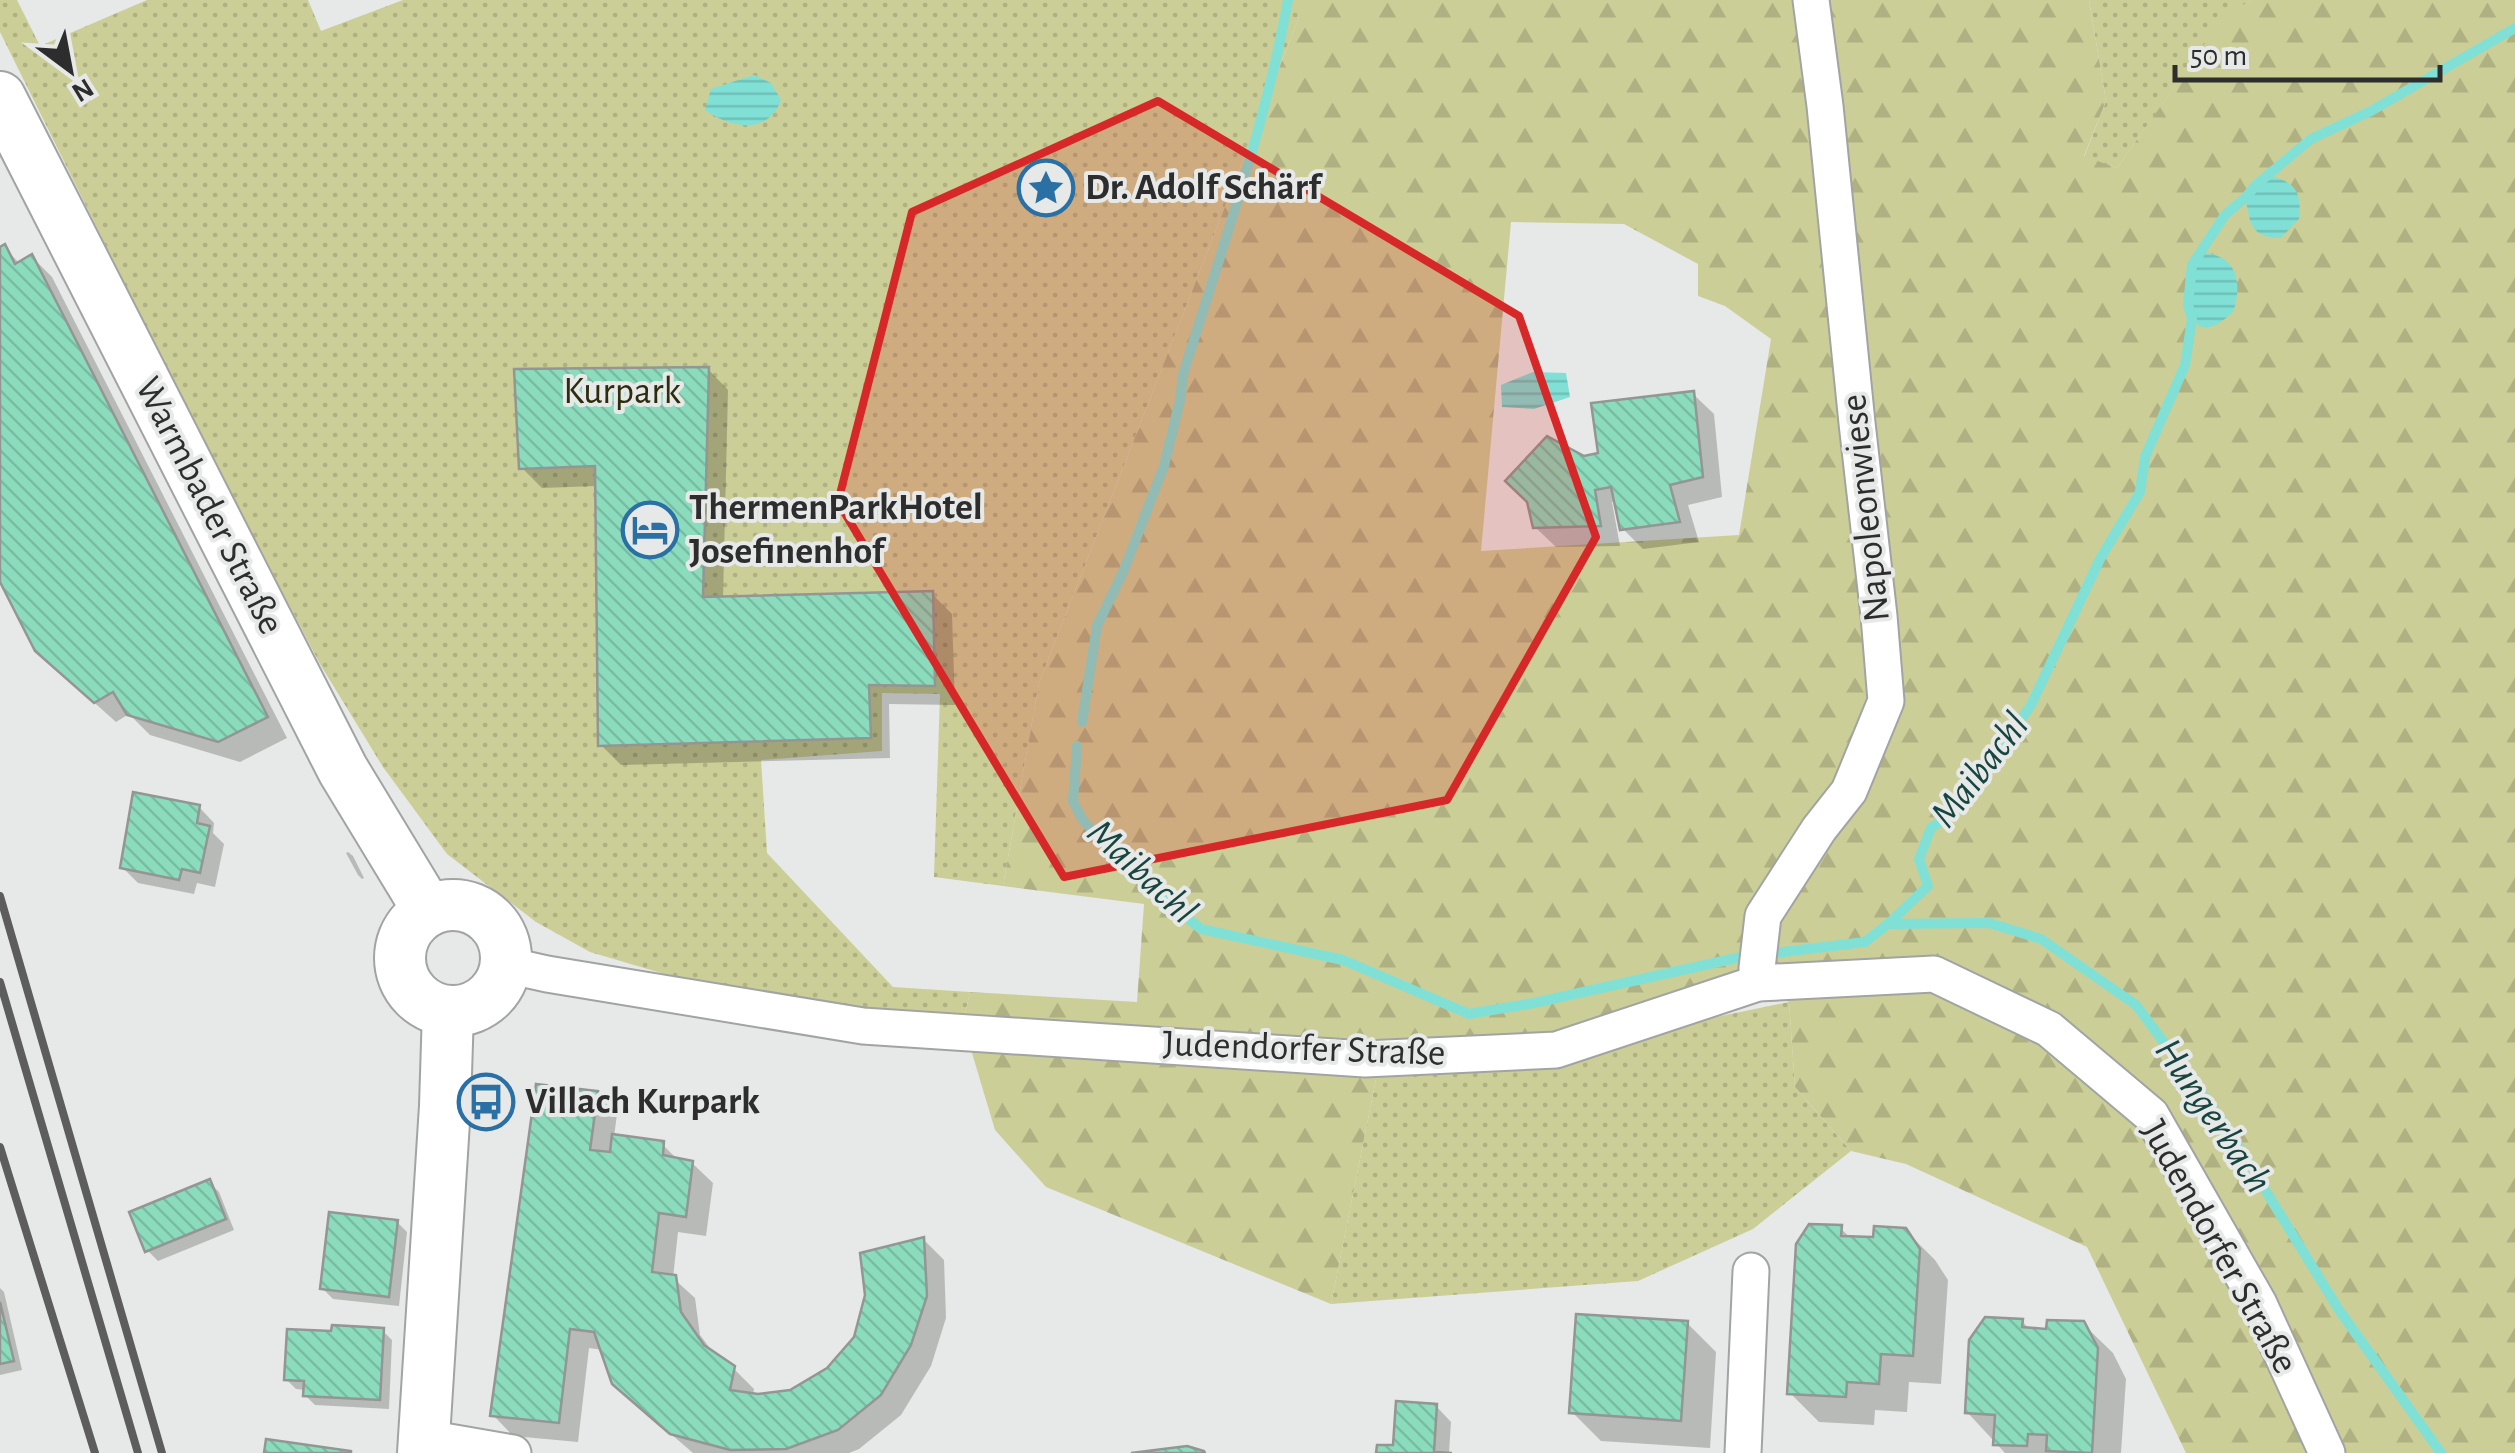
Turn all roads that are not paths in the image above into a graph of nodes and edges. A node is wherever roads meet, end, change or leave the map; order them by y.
1 (1811, 0) edge
2 (0, 97) edge
3 (428, 910) junction
4 (1758, 963) junction
5 (506, 965) junction
6 (448, 1011) junction
7 (1751, 1270) dead end
8 (424, 1445) edge
9 (514, 1453) edge
10 (1743, 1453) edge
11 (2327, 1453) edge

1 - 4 street, Napoleonwiese
2 - 3 street, Warmbader Straße
3 - 5 street
3 - 6 street
4 - 5 street, Judendorfer Straße
4 - 11 street, Judendorfer Straße
5 - 6 street
6 - 8 street
7 - 10 street
8 - 9 street

